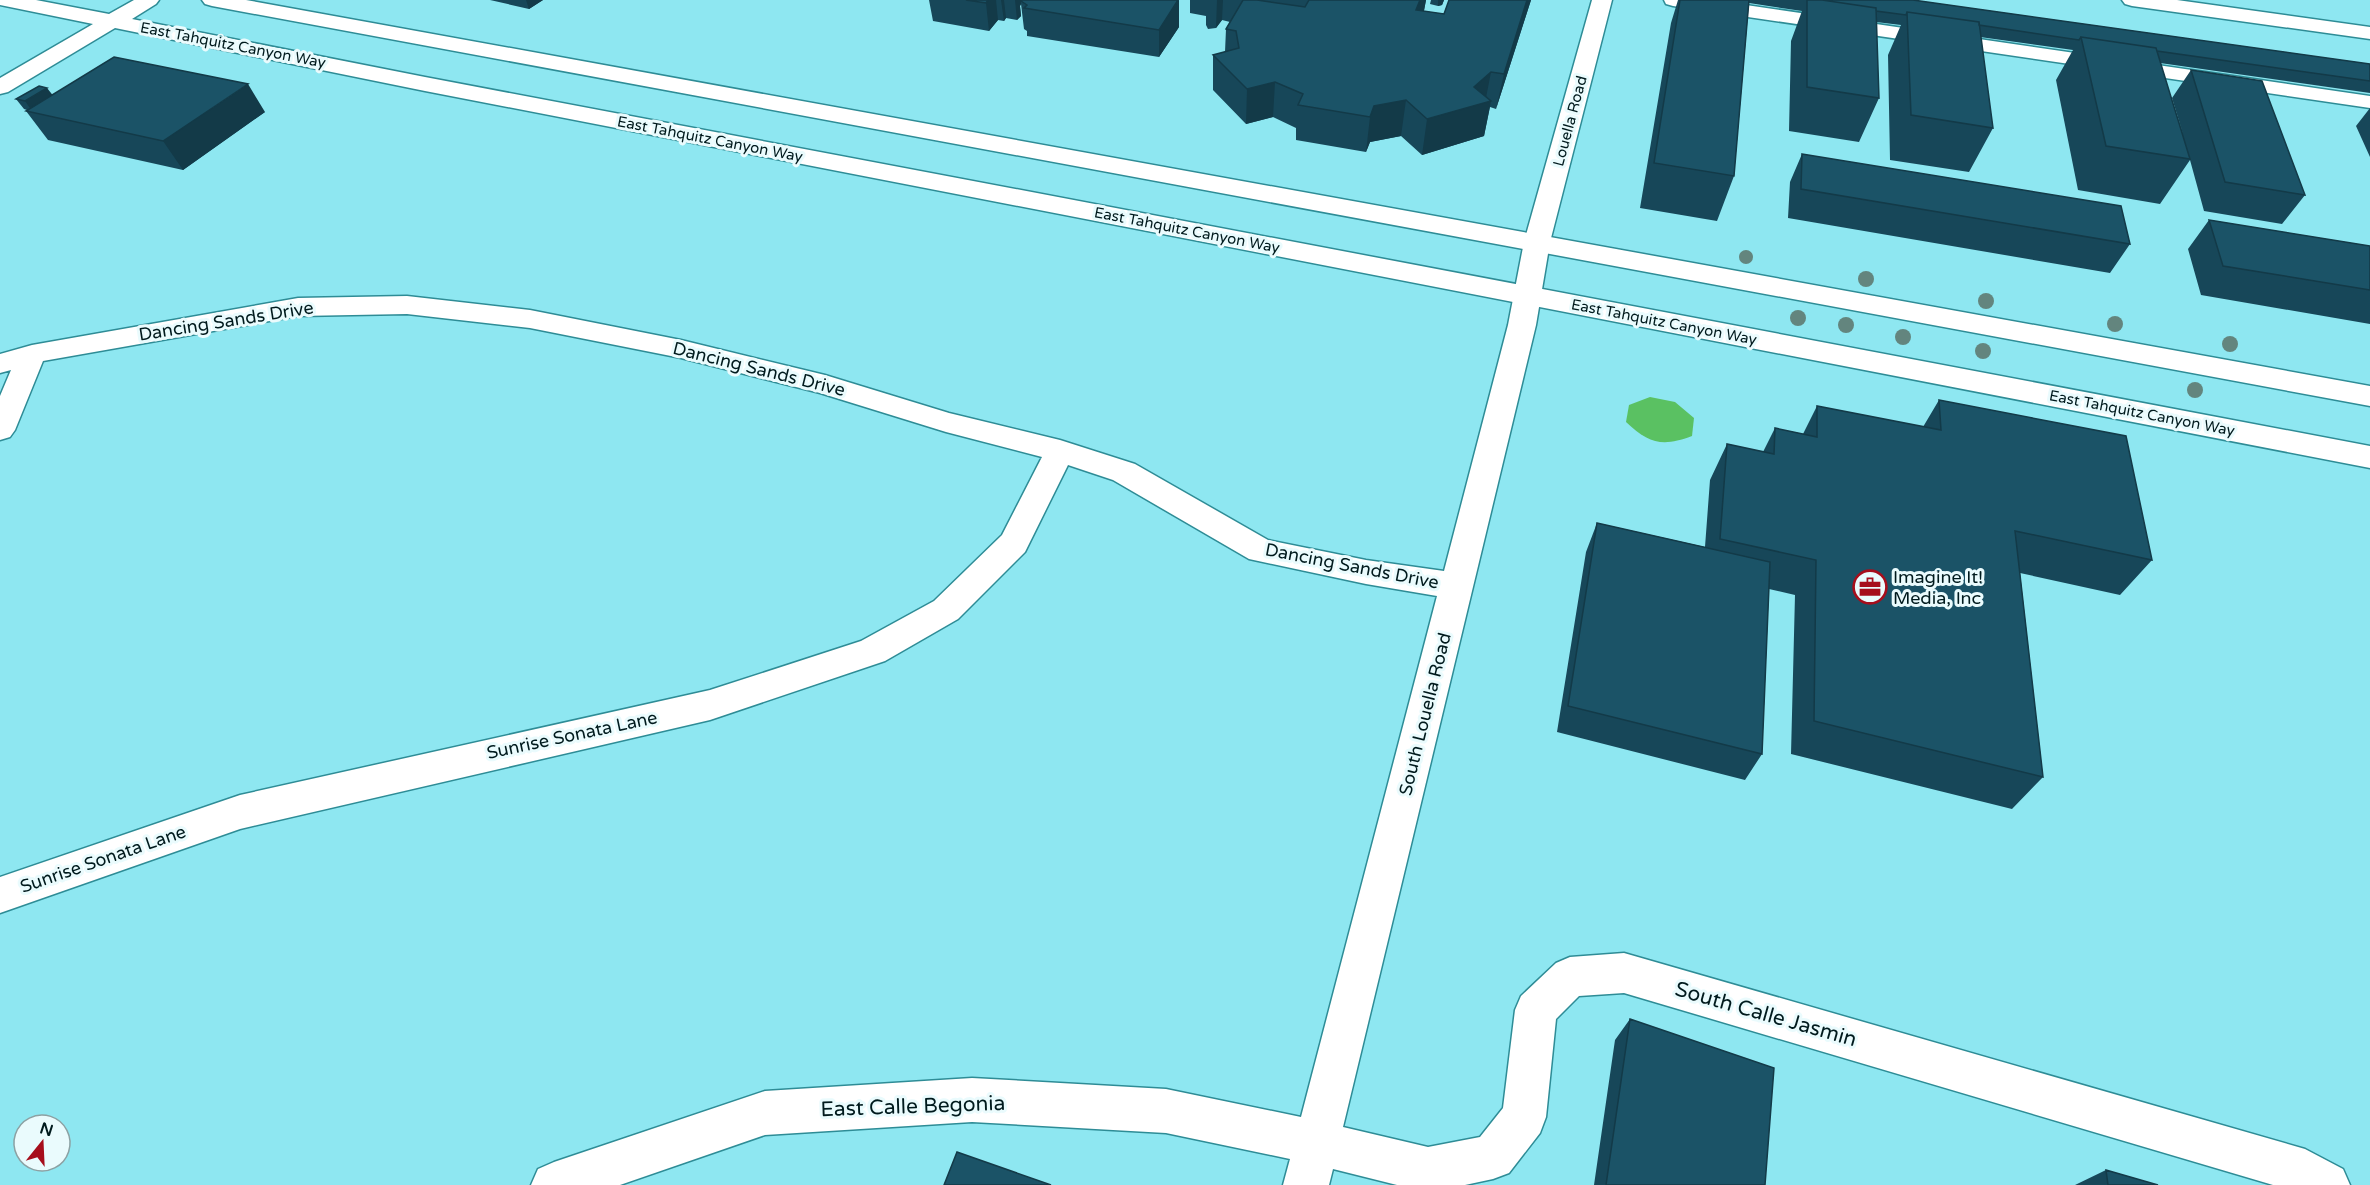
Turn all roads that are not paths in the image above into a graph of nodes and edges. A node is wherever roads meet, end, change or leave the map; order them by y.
1 (5, 0) edge
2 (149, 0) edge
3 (212, 0) edge
4 (1602, 0) edge
5 (1673, 0) edge
6 (2132, 0) edge
7 (113, 21) junction
8 (2370, 33) edge
9 (0, 87) edge
10 (2370, 102) edge
11 (1537, 242) junction
12 (1527, 296) junction
13 (32, 354) junction
14 (0, 364) edge
15 (2370, 396) edge
16 (0, 430) edge
17 (1060, 451) junction
18 (2370, 457) edge
19 (1457, 586) junction
20 (0, 895) edge
21 (1317, 1143) junction
22 (554, 1185) edge
23 (1306, 1185) edge
24 (2327, 1185) edge

1 - 7 street, East Tahquitz Canyon Way
2 - 7 street
3 - 11 street
4 - 11 street, Louella Road
5 - 10 lane
6 - 8 street
7 - 9 street
7 - 12 street, East Tahquitz Canyon Way
11 - 12 street, South Louella Road
11 - 15 street
12 - 18 street, East Tahquitz Canyon Way
12 - 19 street, South Louella Road
13 - 14 street, Dancing Sands Drive
13 - 16 street
13 - 17 street, Dancing Sands Drive
17 - 19 street, Dancing Sands Drive
17 - 20 street, Sunrise Sonata Lane
19 - 21 street, South Louella Road
21 - 22 street, East Calle Begonia
21 - 23 street, South Louella Road
21 - 24 street, South Calle Jasmin

